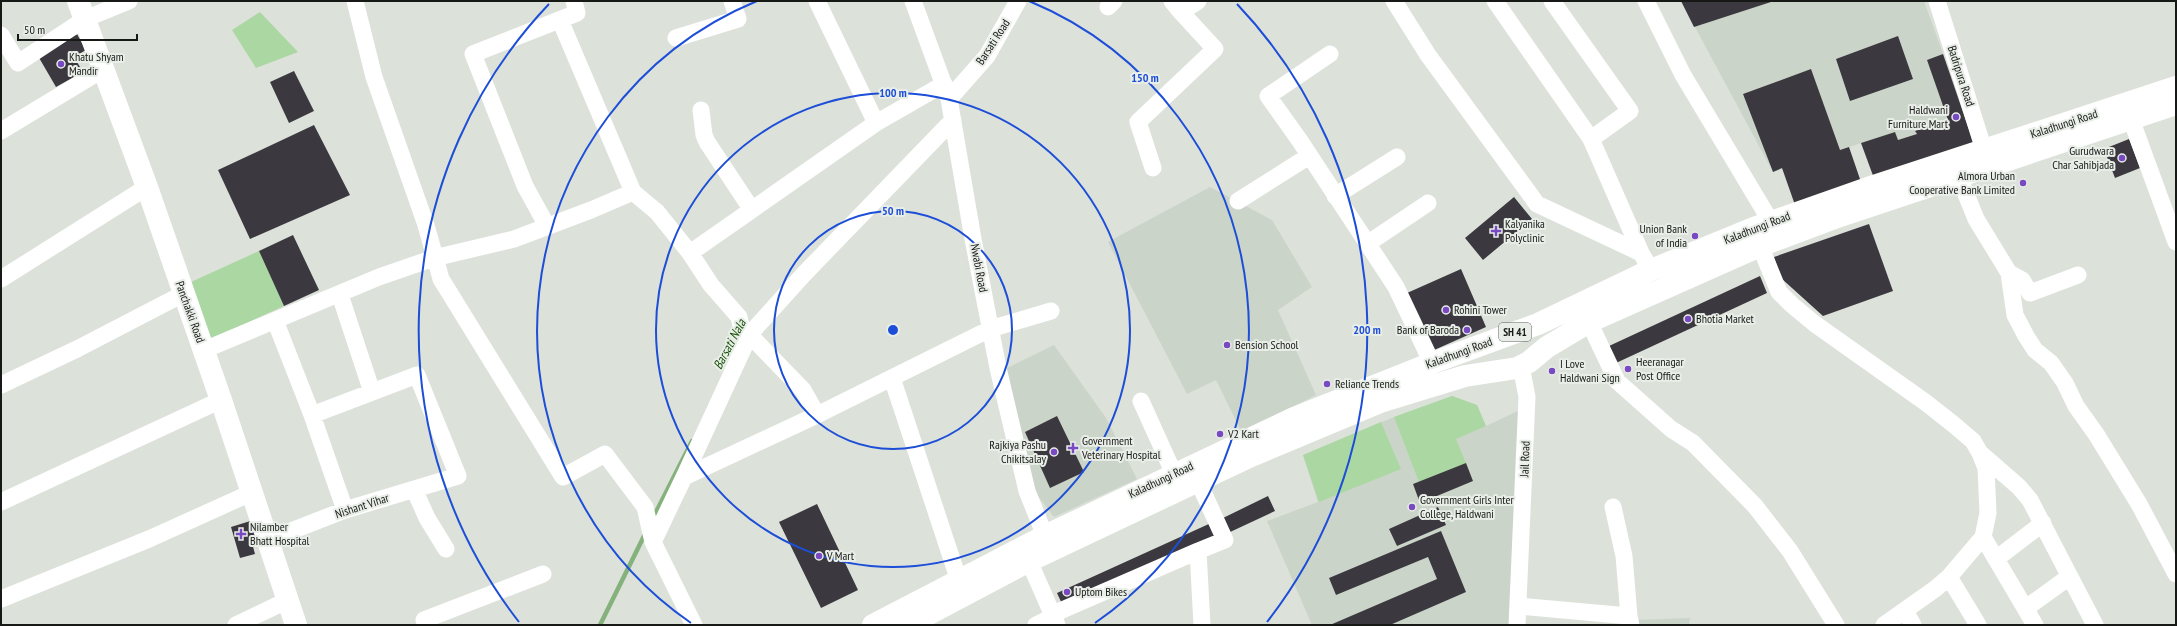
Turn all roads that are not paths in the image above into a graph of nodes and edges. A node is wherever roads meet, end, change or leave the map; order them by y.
1 (129, 1) edge
2 (355, 1) edge
3 (574, 1) edge
4 (732, 1) edge
5 (816, 1) edge
6 (913, 1) edge
7 (1018, 1) edge
8 (1198, 1) edge
9 (1394, 1) edge
10 (1495, 1) edge
11 (1552, 1) edge
12 (1646, 1) edge
13 (1937, 1) edge
14 (1176, 7) edge
15 (81, 10) edge
16 (560, 20) junction
17 (1, 35) edge
18 (676, 38) dead end
19 (1330, 54) dead end
20 (102, 70) junction
21 (2176, 87) edge
22 (946, 91) junction
23 (2176, 104) edge
24 (701, 110) dead end
25 (2128, 112) junction
26 (953, 120) junction
27 (876, 123) junction
28 (1, 132) edge
29 (1591, 139) junction
30 (1309, 156) junction
31 (1396, 157) dead end
32 (1986, 158) junction
33 (1153, 168) dead end
34 (1959, 176) junction
35 (147, 187) junction
36 (633, 192) junction
37 (1335, 196) junction
38 (1238, 201) dead end
39 (1428, 203) dead end
40 (752, 210) junction
41 (1771, 222) junction
42 (547, 226) junction
43 (2176, 242) edge
44 (1367, 244) junction
45 (1760, 246) junction
46 (690, 253) junction
47 (434, 258) junction
48 (1650, 271) junction
49 (2009, 273) junction
50 (2078, 275) dead end
51 (1, 279) edge
52 (183, 294) junction
53 (342, 301) dead end
54 (1051, 311) dead end
55 (1589, 322) junction
56 (1538, 324) junction
57 (278, 328) dead end
58 (990, 329) junction
59 (746, 330) junction
60 (1489, 342) junction
61 (1547, 347) junction
62 (204, 350) junction
63 (1432, 363) junction
64 (1521, 366) junction
65 (1499, 371) junction
66 (892, 378) junction
67 (1, 385) edge
68 (372, 392) junction
69 (221, 400) junction
70 (1140, 401) dead end
71 (817, 414) junction
72 (312, 415) junction
73 (1980, 453) junction
74 (1174, 474) junction
75 (684, 477) junction
76 (1198, 481) junction
77 (414, 490) junction
78 (253, 492) junction
79 (1, 502) edge
80 (1613, 507) dead end
81 (345, 510) junction
82 (2043, 523) junction
83 (650, 531) junction
84 (1983, 537) junction
85 (268, 540) junction
86 (1049, 543) junction
87 (446, 549) dead end
88 (1198, 551) junction
89 (1996, 558) junction
90 (1029, 561) junction
91 (543, 574) dead end
92 (2176, 574) edge
93 (1949, 576) junction
94 (2069, 577) junction
95 (959, 581) junction
96 (1, 599) edge
97 (288, 600) junction
98 (1518, 606) junction
99 (2026, 608) junction
100 (1055, 618) edge
101 (1909, 618) edge
102 (1630, 620) edge
103 (236, 625) edge
104 (296, 625) edge
105 (426, 625) edge
106 (694, 625) edge
107 (874, 625) edge
108 (908, 625) edge
109 (1036, 625) edge
110 (1202, 625) edge
111 (1517, 625) edge
112 (1836, 625) edge
113 (1884, 625) edge
114 (1978, 625) edge
115 (2035, 625) edge
116 (2095, 625) edge

1 - 15 street
2 - 47 street
3 - 16 street
4 - 18 street
5 - 27 street
6 - 22 street, Nwabi Road
7 - 22 street, Barsati Road
8 - 14 street
9 - 48 street
10 - 29 street
11 - 29 street
12 - 41 street
13 - 32 street, Badripura Road
14 - 33 street
15 - 17 street
15 - 20 main road, Panchakki Road
16 - 36 street
16 - 42 street
19 - 30 street
20 - 28 street
20 - 35 main road, Panchakki Road
21 - 25 main road, Kaladhungi Road / SH 41
22 - 26 street, Nwabi Road
22 - 27 street, Barsati Road
23 - 25 main road, Kaladhungi Road / SH 41
24 - 40 street
25 - 32 main road, Kaladhungi Road / SH 41
25 - 43 street
26 - 58 street, Nwabi Road
26 - 59 street
27 - 40 street, Barsati Road
29 - 48 street
30 - 37 street
30 - 38 street
31 - 37 street
32 - 34 main road, Kaladhungi Road / SH 41
32 - 41 main road, Kaladhungi Road / SH 41
34 - 45 main road, Kaladhungi Road / SH 41
34 - 49 street
35 - 51 street
35 - 52 main road, Panchakki Road
36 - 42 street
36 - 46 street
37 - 44 street
39 - 44 street
40 - 46 street, Barsati Road
41 - 48 main road, Kaladhungi Road / SH 41
42 - 47 street
44 - 63 street
45 - 48 main road, Kaladhungi Road / SH 41
45 - 73 street
46 - 59 street
47 - 62 street
47 - 83 street
48 - 55 main road, Kaladhungi Road / SH 41
48 - 56 main road, Kaladhungi Road / SH 41
49 - 50 street
49 - 92 street
52 - 62 main road, Panchakki Road
52 - 67 street
53 - 68 street
54 - 58 street
55 - 61 main road, Kaladhungi Road / SH 41
55 - 112 street
56 - 60 main road, Kaladhungi Road / SH 41
56 - 61 main road
57 - 72 street
58 - 66 street
58 - 86 street, Nwabi Road
59 - 71 street
59 - 75 street
60 - 63 main road, Kaladhungi Road / SH 41
60 - 65 main road
61 - 64 main road, Kaladhungi Road / SH 41
62 - 69 main road, Panchakki Road
63 - 74 main road, Kaladhungi Road / SH 41
64 - 65 main road, Kaladhungi Road / SH 41
64 - 98 street, Jail Road
65 - 76 main road, Kaladhungi Road / SH 41
66 - 71 street
66 - 95 street
68 - 72 street
68 - 77 street, Nishant Vihar
69 - 78 main road, Panchakki Road
69 - 79 street
70 - 74 street
71 - 75 street
72 - 81 street
73 - 82 street
73 - 84 street
74 - 86 main road, Kaladhungi Road / SH 41
75 - 83 street
76 - 86 main road, Kaladhungi Road / SH 41
76 - 88 street
77 - 81 street, Nishant Vihar
77 - 87 street
78 - 85 main road, Panchakki Road
78 - 96 street
80 - 102 street
81 - 85 street, Nishant Vihar
82 - 89 street
82 - 94 street
83 - 106 street
84 - 89 street
84 - 93 street
85 - 97 main road, Panchakki Road
86 - 90 main road, Kaladhungi Road / SH 41
86 - 95 main road, Kaladhungi Road / SH 41
88 - 100 street
88 - 110 street
89 - 99 street
90 - 100 street
90 - 108 main road, Kaladhungi Road / SH 41
91 - 105 street
93 - 101 street
93 - 114 street
94 - 99 street
94 - 116 street
95 - 107 main road, Kaladhungi Road / SH 41
97 - 103 street
97 - 104 main road, Panchakki Road
98 - 102 street
98 - 111 street, Jail Road
99 - 115 street
100 - 109 street
101 - 113 street

